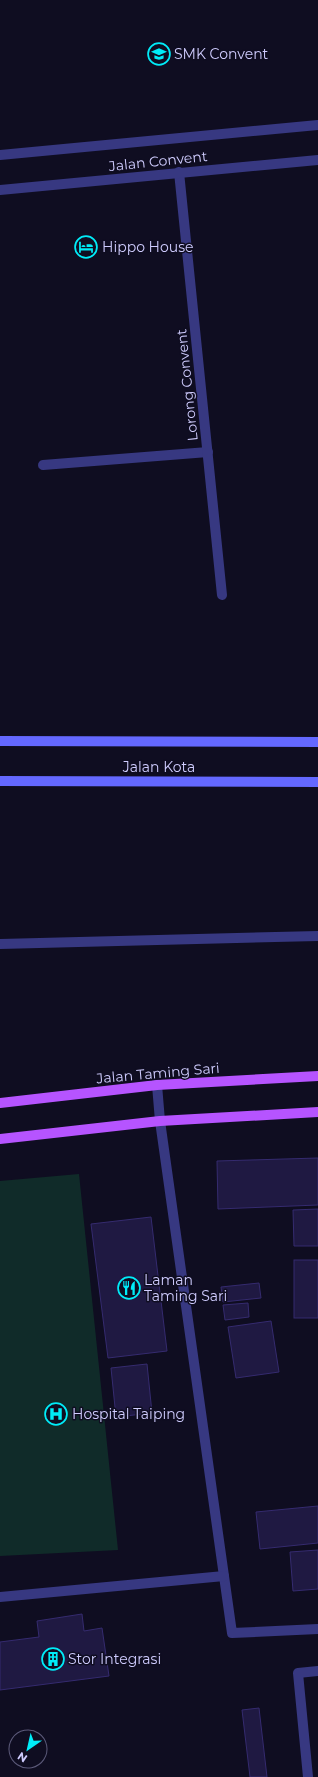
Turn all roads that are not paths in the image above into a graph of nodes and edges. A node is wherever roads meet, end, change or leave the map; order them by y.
1 (318, 125) edge
2 (0, 155) edge
3 (318, 160) edge
4 (179, 172) junction
5 (0, 190) edge
6 (208, 452) junction
7 (43, 466) dead end
8 (222, 595) dead end
9 (0, 741) edge
10 (318, 742) edge
11 (0, 781) edge
12 (318, 782) edge
13 (318, 936) edge
14 (0, 944) edge
15 (318, 1076) edge
16 (157, 1085) junction
17 (0, 1103) edge
18 (318, 1112) edge
19 (160, 1121) junction
20 (0, 1139) edge
21 (224, 1576) junction
22 (0, 1598) edge
23 (318, 1629) edge
24 (318, 1671) edge
25 (308, 1777) edge

1 - 2 street, Jalan Convent
3 - 4 street, Jalan Convent
4 - 5 street, Jalan Convent
4 - 6 street, Lorong Convent
6 - 7 street
6 - 8 street, Lorong Convent
9 - 10 main road, Jalan Kota
11 - 12 main road, Jalan Kota
13 - 14 street
15 - 16 main road, Jalan Taming Sari
16 - 17 main road, Jalan Taming Sari
16 - 19 street
18 - 19 main road
19 - 20 main road
19 - 21 street
21 - 22 street
21 - 23 street
24 - 25 street

